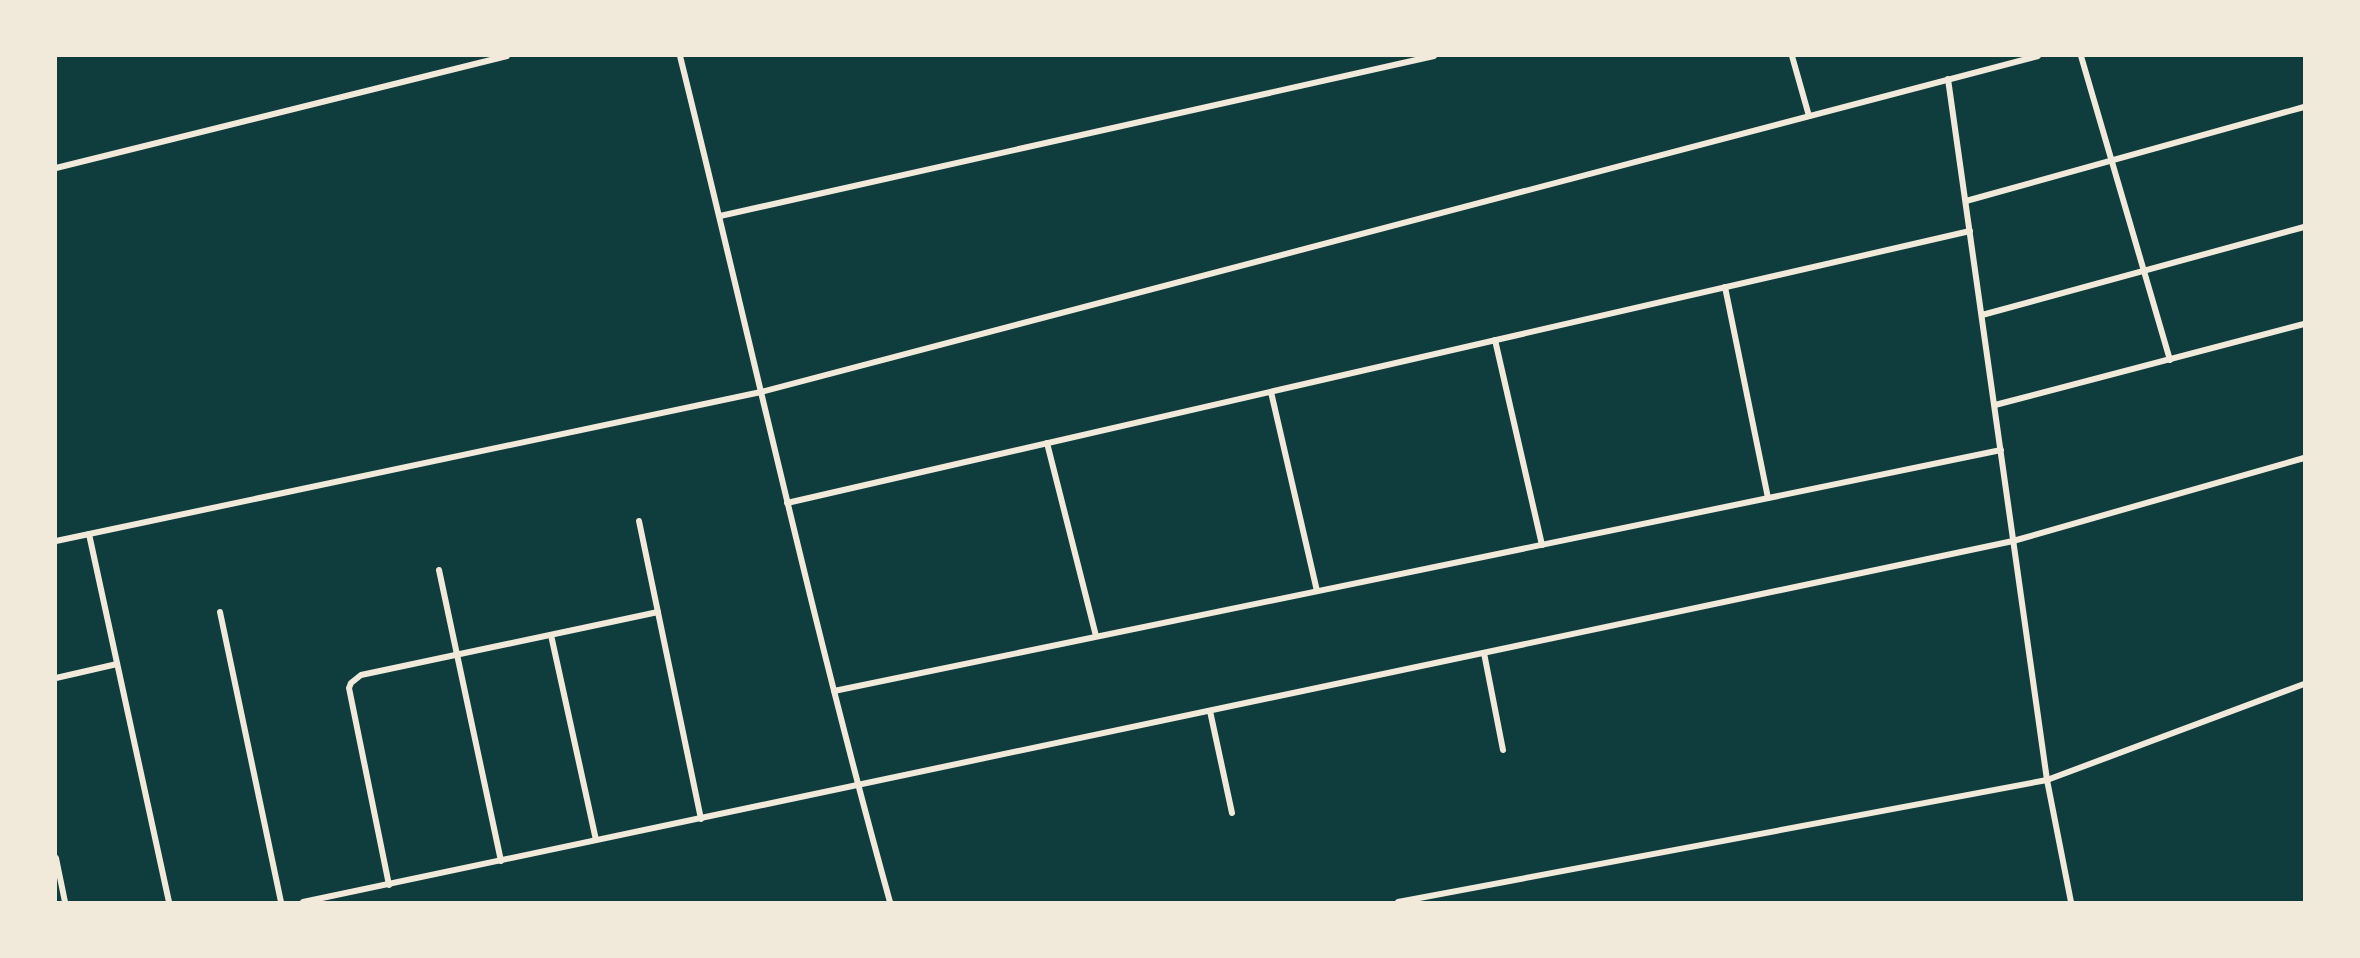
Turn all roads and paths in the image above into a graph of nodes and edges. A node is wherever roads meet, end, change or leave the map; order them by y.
1 (507, 56) edge
2 (680, 56) edge
3 (1434, 56) edge
4 (1792, 56) edge
5 (2038, 56) edge
6 (2081, 56) edge
7 (1948, 79) junction
8 (2304, 107) edge
9 (1809, 116) junction
10 (2112, 161) junction
11 (56, 168) edge
12 (1966, 201) junction
13 (720, 216) junction
14 (2304, 227) edge
15 (1970, 231) junction
16 (2144, 271) junction
17 (1725, 287) junction
18 (1982, 315) junction
19 (2304, 324) edge
20 (1495, 340) junction
21 (2170, 360) junction
22 (761, 392) junction
23 (1270, 392) junction
24 (1995, 405) junction
25 (1047, 443) junction
26 (2001, 450) junction
27 (2304, 458) edge
28 (1768, 498) junction
29 (787, 503) junction
30 (639, 521) dead end
31 (89, 534) junction
32 (56, 541) edge
33 (2013, 541) junction
34 (1542, 545) junction
35 (439, 570) dead end
36 (1317, 591) junction
37 (220, 612) dead end
38 (658, 612) junction
39 (551, 634) junction
40 (1096, 636) junction
41 (1484, 653) junction
42 (457, 655) junction
43 (117, 664) junction
44 (56, 678) edge
45 (2304, 684) edge
46 (834, 690) junction
47 (1210, 711) junction
48 (1503, 750) dead end
49 (2047, 780) junction
50 (858, 785) junction
51 (1232, 813) dead end
52 (701, 819) junction
53 (596, 840) junction
54 (56, 859) edge
55 (501, 861) junction
56 (389, 885) junction
57 (65, 903) edge
58 (169, 903) edge
59 (281, 903) edge
60 (303, 903) edge
61 (890, 903) edge
62 (1398, 903) edge
63 (2071, 903) edge

1 - 11 street
2 - 13 street
3 - 13 street
4 - 9 street
5 - 7 street
6 - 10 street
7 - 9 street
7 - 12 street
8 - 10 street
9 - 22 street
10 - 12 street
10 - 16 street
12 - 15 street
13 - 22 street
14 - 16 street
15 - 17 street
15 - 18 street
16 - 18 street
16 - 21 street
17 - 20 street
17 - 28 street
18 - 24 street
19 - 21 street
20 - 23 street
20 - 34 street
21 - 24 street
22 - 29 street
22 - 31 street
23 - 25 street
23 - 36 street
24 - 26 street
25 - 29 street
25 - 40 street
26 - 28 street
26 - 33 street
27 - 33 street
28 - 34 street
29 - 46 street
30 - 38 street
31 - 32 street
31 - 43 street
33 - 41 street
33 - 49 street
34 - 36 street
35 - 42 street
36 - 40 street
37 - 59 street
38 - 39 street
38 - 52 street
39 - 42 street
39 - 53 street
40 - 46 street
41 - 47 street
41 - 48 street
42 - 55 street
42 - 56 street
43 - 44 street
43 - 58 street
45 - 49 street
46 - 50 street
47 - 50 street
47 - 51 street
49 - 62 street
49 - 63 street
50 - 52 street
50 - 61 street
52 - 53 street
53 - 55 street
54 - 57 street
55 - 56 street
56 - 60 street

